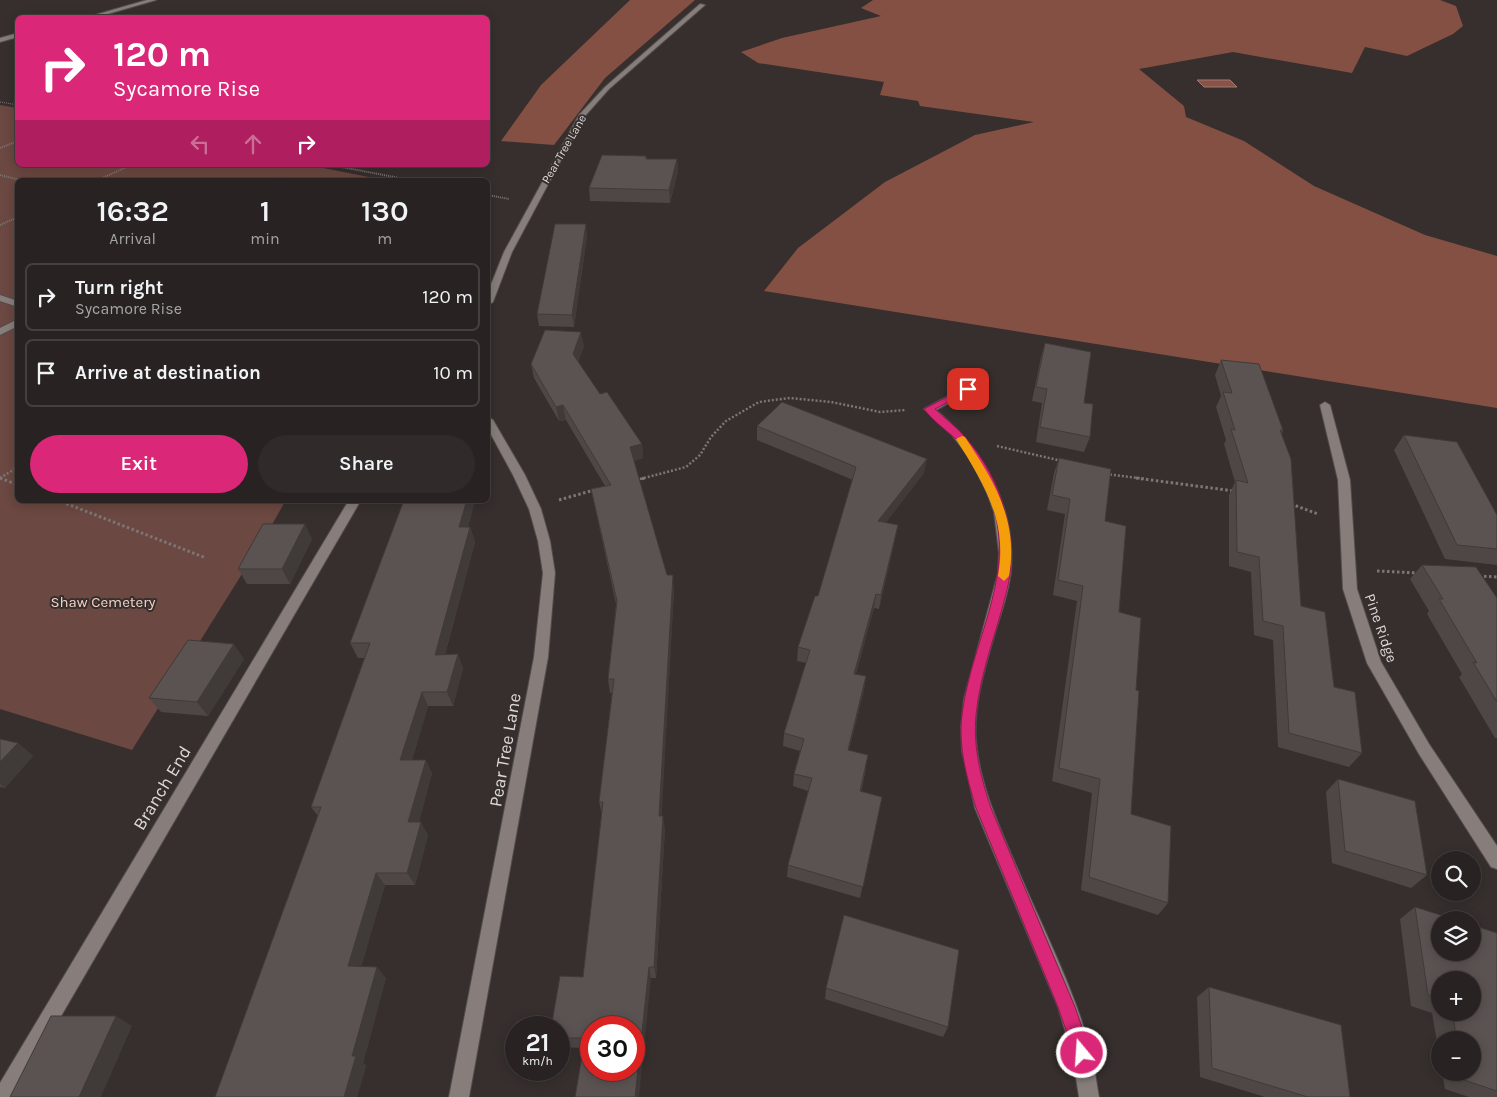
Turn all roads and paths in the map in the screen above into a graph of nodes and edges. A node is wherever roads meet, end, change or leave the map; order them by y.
1 (153, 0) edge
2 (702, 5) dead end
3 (97, 15) edge
4 (15, 36) edge
5 (0, 40) edge
6 (0, 102) edge
7 (15, 104) edge
8 (15, 142) edge
9 (0, 148) edge
10 (127, 167) edge
11 (342, 167) edge
12 (0, 175) edge
13 (102, 178) edge
14 (399, 178) edge
15 (15, 179) edge
16 (15, 218) edge
17 (0, 225) edge
18 (490, 297) edge
19 (0, 298) edge
20 (15, 303) edge
21 (15, 324) edge
22 (0, 332) edge
23 (968, 389) dead end
24 (1325, 405) dead end
25 (928, 409) junction
26 (490, 424) edge
27 (962, 440) junction
28 (1067, 463) edge
29 (15, 469) edge
30 (1103, 473) edge
31 (0, 478) edge
32 (633, 481) edge
33 (15, 484) edge
34 (597, 490) edge
35 (1237, 492) edge
36 (1282, 502) edge
37 (65, 503) edge
38 (353, 503) edge
39 (535, 509) junction
40 (1346, 524) junction
41 (206, 558) dead end
42 (1349, 566) junction
43 (1421, 573) edge
44 (1478, 576) edge
45 (1497, 577) edge
46 (1497, 861) edge
47 (3, 1097) edge
48 (459, 1097) edge
49 (1090, 1097) edge

1 - 3 street
2 - 18 street, Pear Tree Lane
4 - 5 street
6 - 7 path
8 - 9 path
10 - 13 path
11 - 14 path
12 - 15 path
16 - 17 path
19 - 20 street
21 - 22 street
23 - 25 street
24 - 40 street, Pine Ridge
25 - 27 street
25 - 32 path
26 - 39 street, Pear Tree Lane
27 - 28 path
27 - 49 street
29 - 31 path
30 - 35 path
31 - 33 path
34 - 39 path
36 - 40 path
37 - 41 path
38 - 47 street, Branch End
39 - 48 street, Pear Tree Lane
40 - 42 street, Pine Ridge
42 - 43 path
42 - 46 street, Pine Ridge
44 - 45 path

